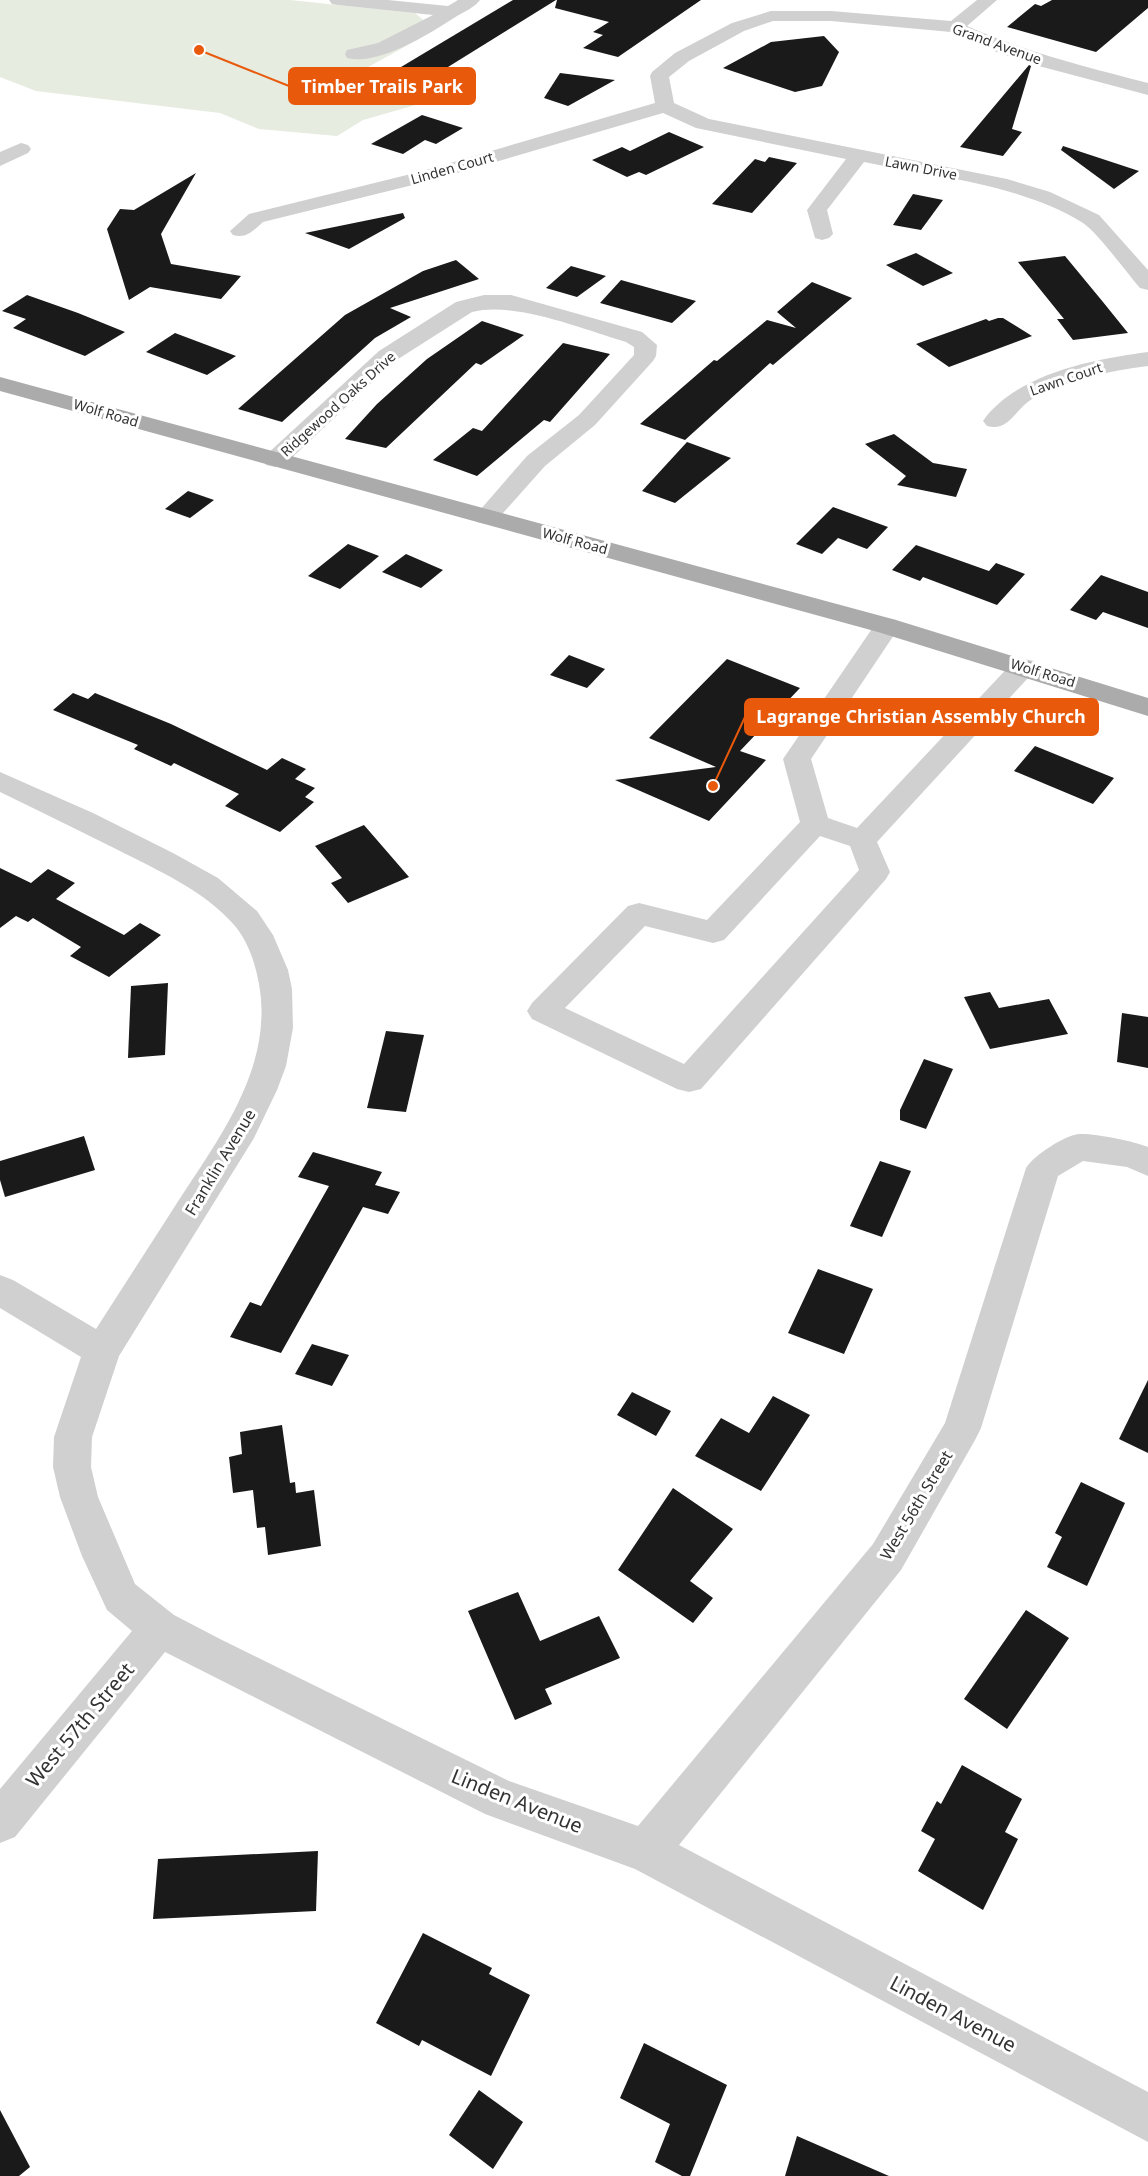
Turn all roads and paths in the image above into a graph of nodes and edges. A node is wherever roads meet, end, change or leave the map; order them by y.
1 (338, 0) edge
2 (471, 0) edge
3 (752, 0) edge
4 (988, 0) edge
5 (451, 12) junction
6 (771, 16) junction
7 (955, 27) junction
8 (354, 54) dead end
9 (1148, 89) edge
10 (665, 106) junction
11 (21, 149) dead end
12 (860, 155) junction
13 (0, 160) edge
14 (240, 231) dead end
15 (822, 234) dead end
16 (1148, 283) edge
17 (1148, 359) edge
18 (0, 384) edge
19 (995, 421) dead end
20 (275, 460) junction
21 (486, 517) junction
22 (887, 626) junction
23 (1024, 667) junction
24 (1148, 707) edge
25 (0, 781) edge
26 (814, 824) junction
27 (862, 840) junction
28 (1148, 1163) edge
29 (0, 1290) edge
30 (102, 1351) junction
31 (160, 1628) junction
32 (0, 1822) edge
33 (646, 1851) junction
34 (1148, 2118) edge

1 - 5 street
2 - 5 street
3 - 6 street
4 - 7 street
5 - 8 street
6 - 7 street, Grand Avenue
6 - 10 street, Grand Avenue
7 - 9 street, Grand Avenue
10 - 12 street, Lawn Drive
10 - 14 street, Linden Court
11 - 13 street
12 - 15 street
12 - 16 street, Lawn Drive
17 - 19 street, Lawn Court
18 - 20 main road, Wolf Road
20 - 21 main road, Wolf Road
20 - 21 street, Ridgewood Oaks Drive
21 - 22 main road, Wolf Road
22 - 23 main road, Wolf Road
22 - 26 street
23 - 24 main road, Wolf Road
23 - 27 street
25 - 30 street, Franklin Avenue
26 - 27 street
26 - 27 street
28 - 33 street, West 56th Street
29 - 30 street
30 - 31 street, Linden Avenue
31 - 32 street, West 57th Street
31 - 33 street, Linden Avenue
33 - 34 street, Linden Avenue

